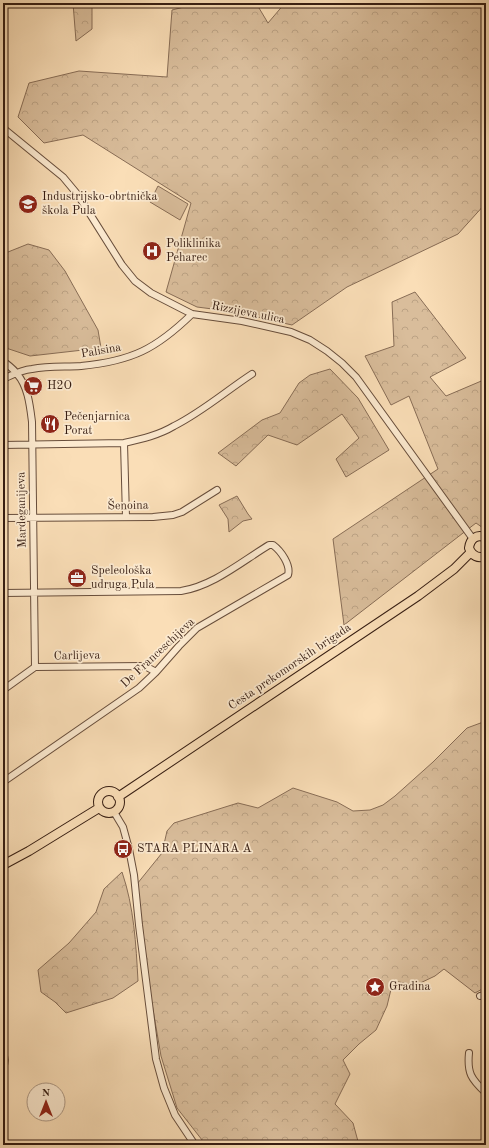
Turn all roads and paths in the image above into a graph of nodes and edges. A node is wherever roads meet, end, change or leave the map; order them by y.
1 (3, 128) edge
2 (192, 314) junction
3 (3, 361) edge
4 (17, 372) junction
5 (252, 374) dead end
6 (3, 379) edge
7 (124, 443) junction
8 (3, 445) edge
9 (32, 445) junction
10 (217, 490) dead end
11 (126, 517) junction
12 (3, 518) edge
13 (33, 518) junction
14 (486, 538) edge
15 (473, 539) junction
16 (471, 552) junction
17 (486, 556) edge
18 (34, 592) junction
19 (3, 593) edge
20 (35, 667) junction
21 (156, 672) junction
22 (3, 690) edge
23 (3, 782) edge
24 (118, 797) junction
25 (99, 808) junction
26 (114, 812) junction
27 (3, 865) edge
28 (469, 1053) dead end
29 (3, 1054) edge
30 (3, 1068) edge
31 (486, 1093) edge
32 (195, 1145) edge

1 - 2 street, Rizzijeva ulica
2 - 4 street, Palisina
2 - 15 street, Rizzijeva ulica
3 - 4 street, Mardeganijeva
4 - 6 street, Palisina
4 - 9 street, Mardeganijeva
5 - 7 street
7 - 9 street
7 - 11 street
8 - 9 street
9 - 13 street, Mardeganijeva
10 - 11 street, Šenoina
11 - 13 street, Šenoina
12 - 13 street, Šenoina
13 - 18 street, Mardeganijeva
14 - 15 main road
15 - 16 main road
16 - 17 main road
16 - 24 main road, Cesta prekomorskih brigada
18 - 19 street
18 - 20 street, Mardeganijeva
18 - 21 street, De Franceschijeva
20 - 21 street, Carlijeva
20 - 22 street
21 - 23 street, De Franceschijeva
24 - 25 main road
24 - 26 main road
25 - 26 main road
25 - 27 main road
26 - 32 street
28 - 31 street
29 - 30 street

